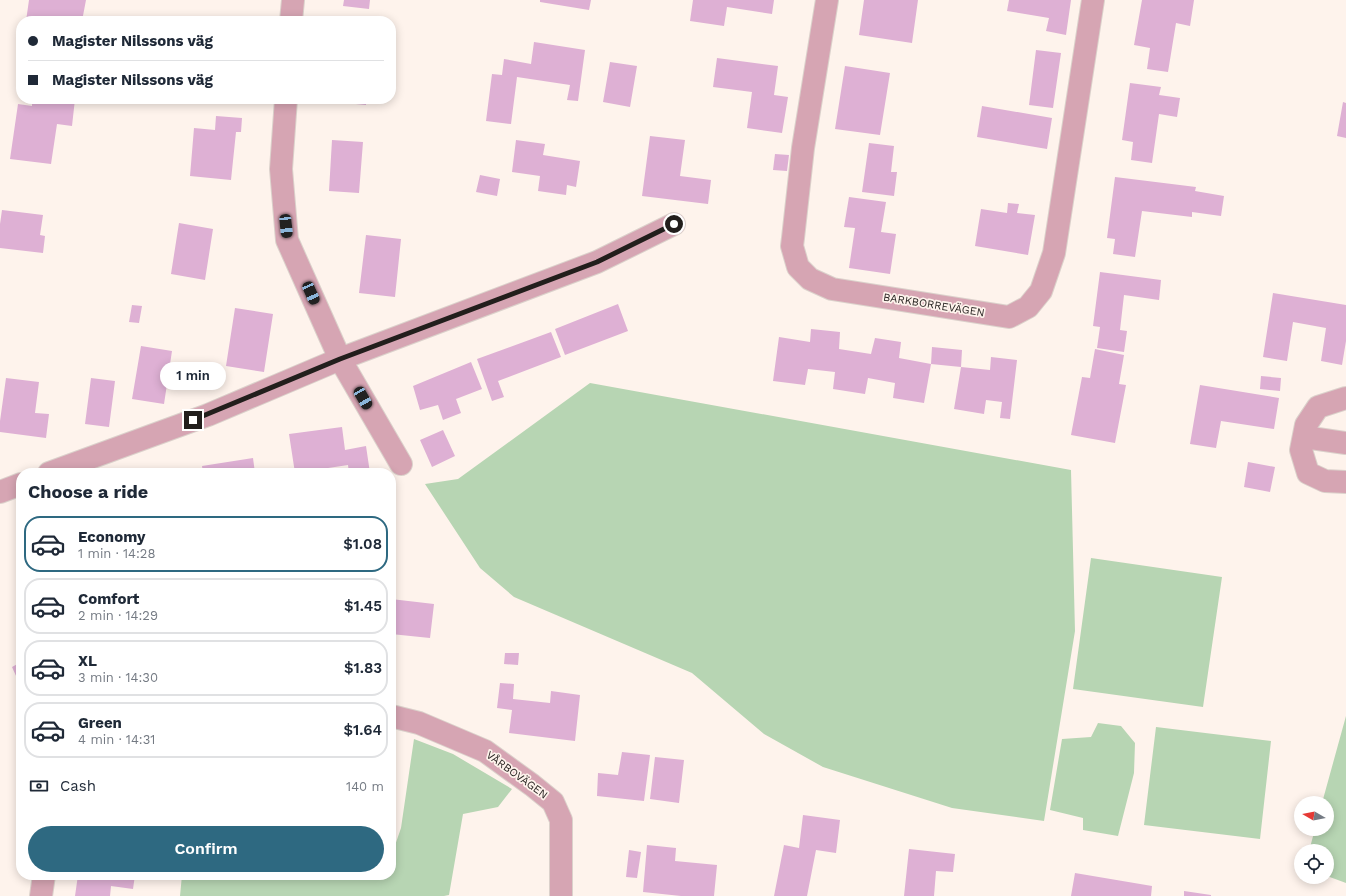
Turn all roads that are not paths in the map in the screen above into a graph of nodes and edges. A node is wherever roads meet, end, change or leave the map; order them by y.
1 (293, 0) edge
2 (827, 0) edge
3 (1093, 0) edge
4 (291, 16) edge
5 (286, 104) edge
6 (674, 224) dead end
7 (340, 359) junction
8 (1346, 398) edge
9 (1304, 437) junction
10 (1346, 443) edge
11 (401, 464) dead end
12 (63, 468) edge
13 (1346, 482) edge
14 (16, 486) edge
15 (0, 492) edge
16 (396, 717) edge
17 (43, 880) edge
18 (41, 896) edge
19 (561, 896) edge

1 - 4 street
2 - 3 street, BARKBORREVÄGEN
5 - 7 street
6 - 7 street
7 - 11 street
7 - 12 street
8 - 9 street
9 - 10 street
9 - 13 street
14 - 15 street
16 - 19 street, VÅRBOVÄGEN
17 - 18 street

